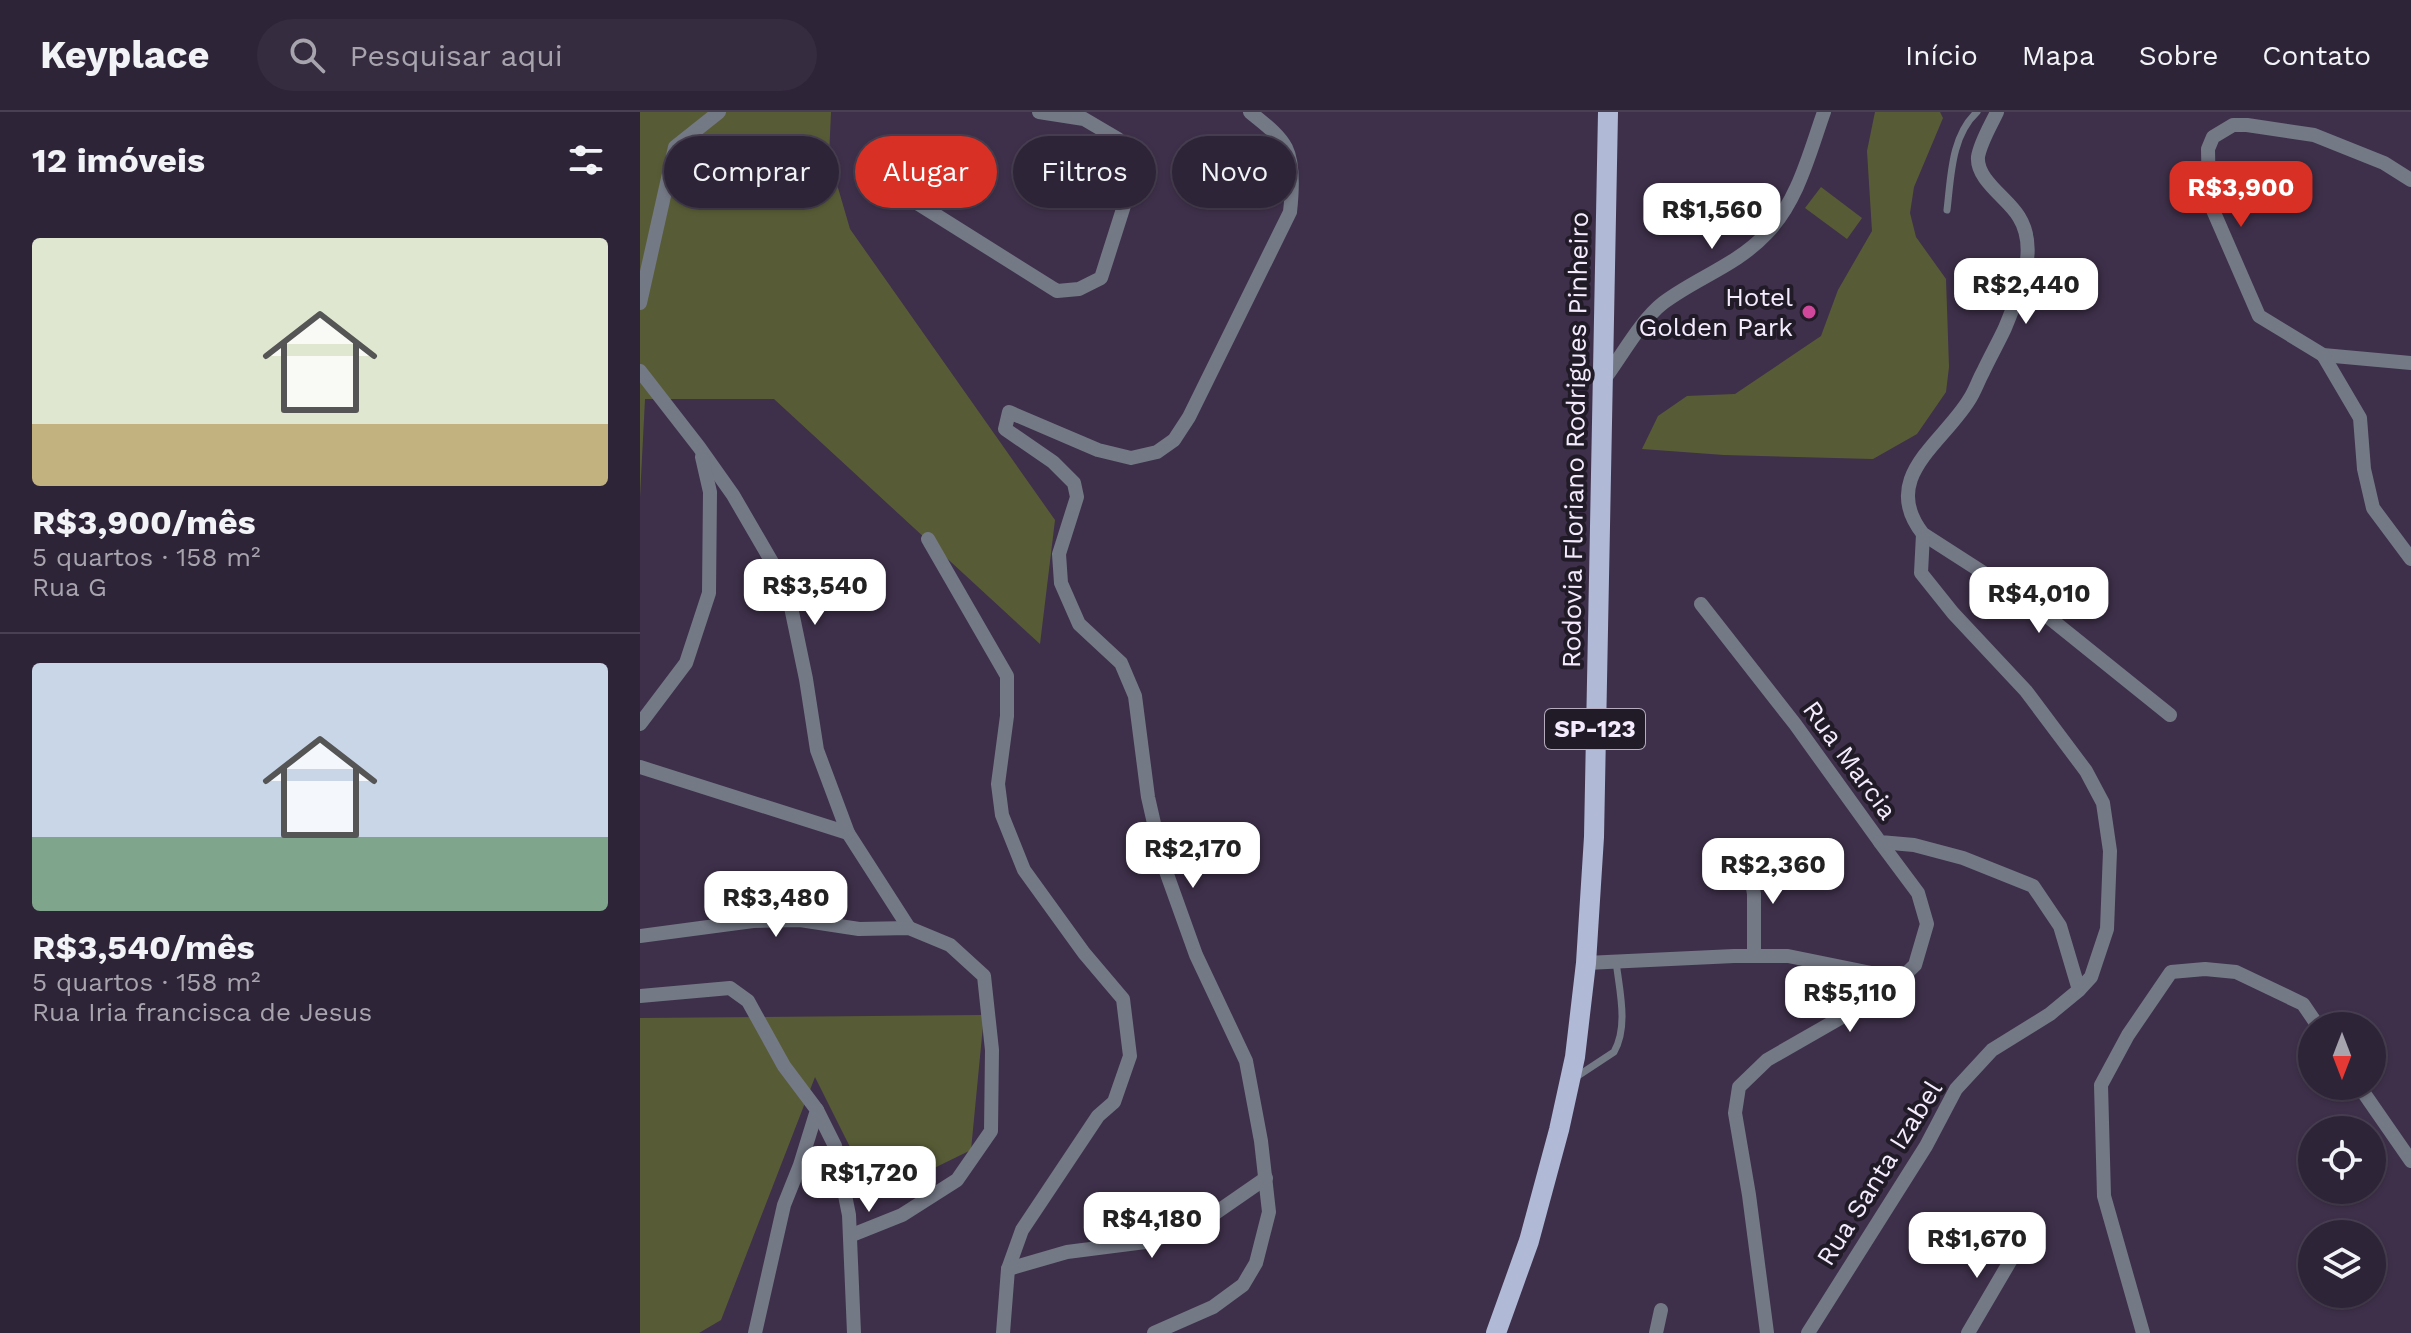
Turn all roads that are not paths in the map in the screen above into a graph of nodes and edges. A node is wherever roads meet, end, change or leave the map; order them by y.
1 (719, 112) edge
2 (1039, 112) edge
3 (1250, 112) edge
4 (1608, 112) edge
5 (1824, 112) edge
6 (1977, 112) edge
7 (1997, 112) edge
8 (2411, 180) edge
9 (925, 208) edge
10 (1947, 210) dead end
11 (640, 303) edge
12 (2323, 355) junction
13 (2411, 363) edge
14 (640, 371) edge
15 (1602, 383) junction
16 (699, 447) junction
17 (1923, 534) junction
18 (928, 539) dead end
19 (2411, 559) edge
20 (1701, 604) dead end
21 (2170, 715) dead end
22 (640, 724) edge
23 (640, 767) edge
24 (848, 833) junction
25 (1880, 842) junction
26 (1748, 860) dead end
27 (909, 928) junction
28 (640, 936) edge
29 (1754, 956) junction
30 (1616, 961) junction
31 (1586, 963) junction
32 (1901, 979) junction
33 (2079, 990) junction
34 (640, 996) edge
35 (2308, 1012) edge
36 (1570, 1082) junction
37 (2369, 1100) edge
38 (817, 1110) junction
39 (2411, 1161) edge
40 (1266, 1178) junction
41 (852, 1235) junction
42 (2019, 1246) dead end
43 (1008, 1269) junction
44 (1661, 1310) dead end
45 (755, 1333) edge
46 (854, 1333) edge
47 (1003, 1333) edge
48 (1154, 1333) edge
49 (1496, 1333) edge
50 (1656, 1333) edge
51 (1767, 1333) edge
52 (1808, 1333) edge
53 (1968, 1333) edge
54 (2143, 1333) edge

1 - 11 street
2 - 9 street
3 - 40 street
4 - 15 main road, Rodovia Floriano Rodrigues Pinheiro / SP-123
5 - 15 street
6 - 10 lane
7 - 17 street
8 - 12 street
12 - 13 street
12 - 19 street
14 - 16 street
15 - 31 main road, Rodovia Floriano Rodrigues Pinheiro / SP-123
16 - 22 street
16 - 24 street
17 - 21 street
17 - 33 street
18 - 43 street
20 - 25 street, Rua Marcia
23 - 24 street
24 - 27 street
25 - 32 street
25 - 33 street, Rua Marcia
26 - 29 street
27 - 28 street
27 - 41 street
29 - 30 street
29 - 32 street
30 - 31 street
30 - 36 lane
31 - 36 main road, Rodovia Floriano Rodrigues Pinheiro / SP-123
32 - 51 street
33 - 52 street, Rua Santa Izabel
34 - 38 street
35 - 54 street
36 - 49 main road, Rodovia Floriano Rodrigues Pinheiro / SP-123
37 - 39 street
38 - 41 street
38 - 45 street
40 - 43 street
40 - 48 street
41 - 46 street
42 - 53 street
43 - 47 street
44 - 50 street

